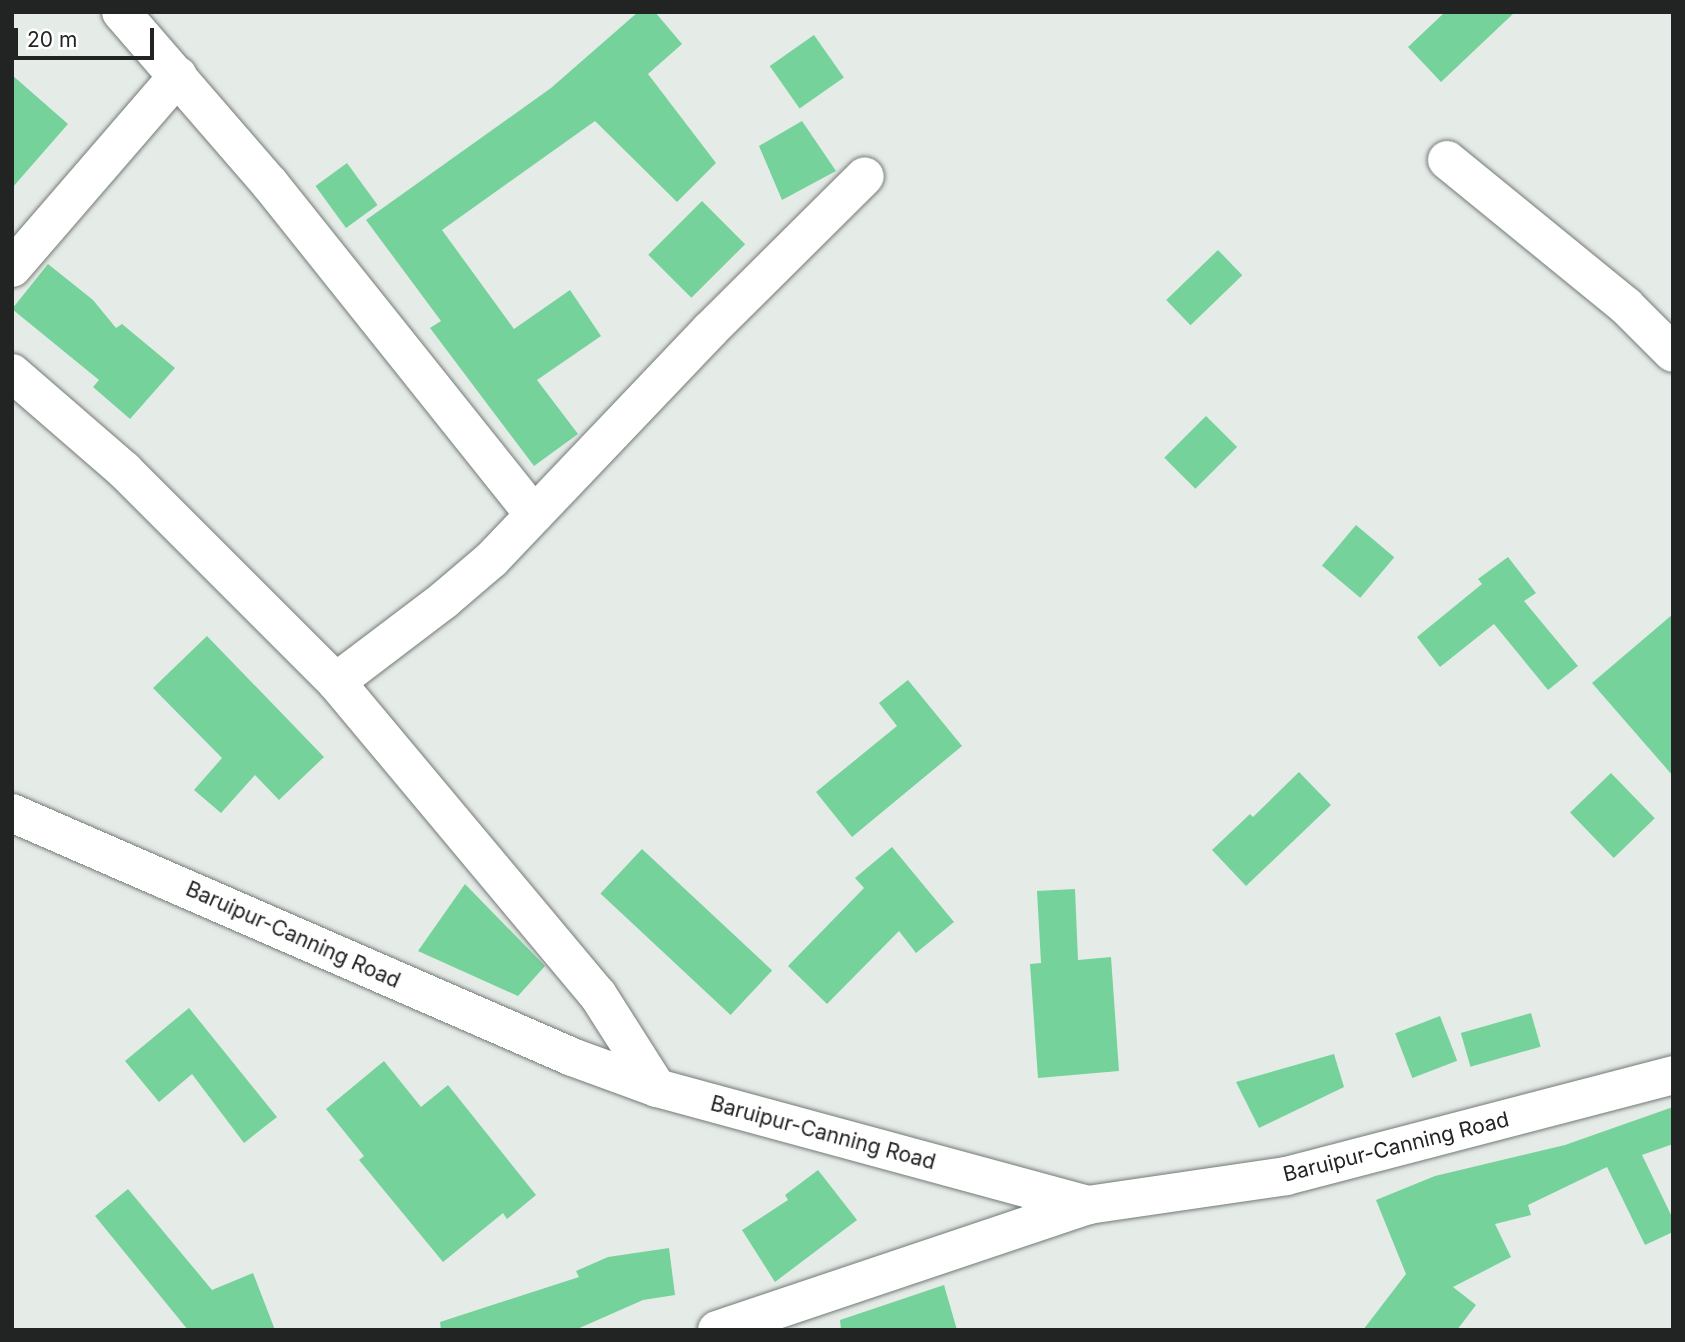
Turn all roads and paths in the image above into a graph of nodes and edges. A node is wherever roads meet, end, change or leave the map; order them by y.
1 (121, 12) edge
2 (177, 76) junction
3 (1447, 160) dead end
4 (865, 176) dead end
5 (12, 268) edge
6 (1673, 353) edge
7 (12, 373) edge
8 (534, 515) junction
9 (336, 682) junction
10 (12, 813) edge
11 (1673, 1076) edge
12 (657, 1088) junction
13 (1088, 1205) junction
14 (717, 1330) edge

1 - 2 street
2 - 5 street
2 - 8 street
3 - 6 street
4 - 8 street
7 - 9 street
8 - 9 street
9 - 12 street
10 - 12 street, Baruipur-Canning Road
11 - 13 street, Baruipur-Canning Road
12 - 13 street, Baruipur-Canning Road
13 - 14 street

